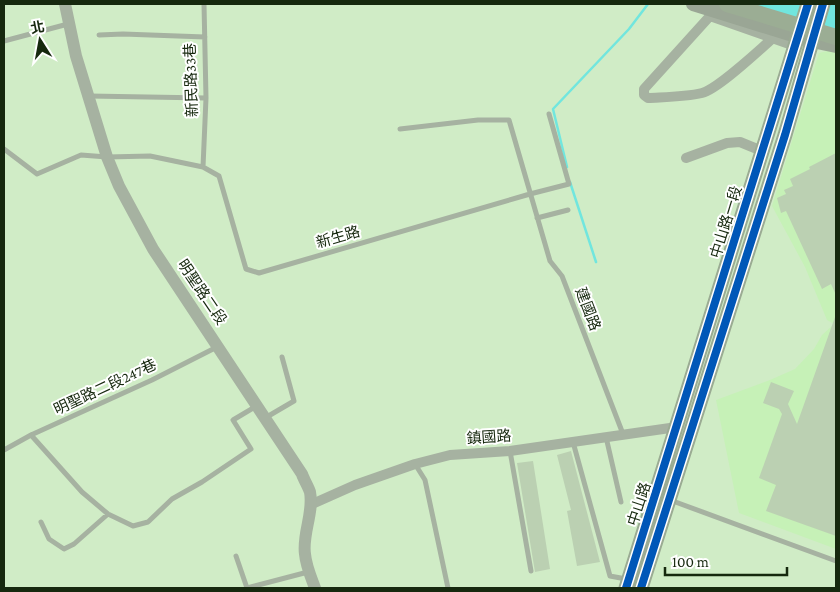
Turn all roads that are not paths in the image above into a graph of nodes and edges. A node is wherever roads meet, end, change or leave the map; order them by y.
1 (65, 4) edge
2 (204, 4) edge
3 (693, 4) edge
4 (726, 4) edge
5 (808, 4) edge
6 (823, 4) edge
7 (68, 24) junction
8 (99, 35) dead end
9 (805, 35) junction
10 (836, 36) edge
11 (205, 37) junction
12 (772, 39) junction
13 (4, 41) edge
14 (836, 46) edge
15 (88, 96) junction
16 (206, 98) junction
17 (549, 114) dead end
18 (400, 129) dead end
19 (4, 149) edge
20 (762, 151) junction
21 (107, 157) junction
22 (686, 158) dead end
23 (203, 167) junction
24 (530, 194) junction
25 (568, 210) dead end
26 (537, 218) junction
27 (218, 347) junction
28 (282, 357) dead end
29 (257, 405) junction
30 (265, 418) junction
31 (684, 428) junction
32 (623, 434) junction
33 (31, 435) junction
34 (606, 437) junction
35 (573, 442) junction
36 (4, 450) edge
37 (510, 451) junction
38 (415, 464) junction
39 (663, 497) junction
40 (621, 502) dead end
41 (310, 506) junction
42 (108, 514) junction
43 (41, 522) dead end
44 (236, 556) dead end
45 (836, 561) edge
46 (531, 571) dead end
47 (309, 572) junction
48 (632, 585) edge
49 (315, 588) edge
50 (448, 588) edge

1 - 7 street, 明聖路二段
2 - 11 lane
3 - 9 main road
4 - 10 highway, bridge
5 - 9 main road
6 - 9 main road
7 - 13 lane
7 - 15 street, 明聖路二段
8 - 11 lane, 新民路33巷
9 - 12 street
9 - 14 main road
9 - 20 main road, 中山路一段
9 - 31 main road, 中山路一段
11 - 16 lane, 新民路33巷
12 - 12 street
15 - 16 lane
15 - 21 street, 明聖路二段
16 - 23 lane, 新民路33巷
17 - 24 lane
18 - 24 lane, 建國路
19 - 21 lane
20 - 22 street
20 - 31 main road, 中山路一段
21 - 23 lane
21 - 27 street, 明聖路二段
23 - 24 lane, 新生路
24 - 26 lane, 建國路
25 - 26 lane
26 - 32 lane, 建國路
27 - 29 street, 明聖路二段
27 - 33 lane, 明聖路二段247巷
28 - 30 lane
29 - 30 street, 明聖路二段
29 - 42 lane
30 - 41 street, 明聖路二段
31 - 32 street, 鎮國路
31 - 39 main road, 中山路
32 - 34 street, 鎮國路
33 - 36 lane, 明聖路二段247巷
33 - 42 lane
34 - 35 street, 鎮國路
34 - 40 lane
35 - 37 street, 鎮國路
35 - 48 lane
37 - 38 street, 鎮國路
37 - 46 lane
38 - 41 street, 鎮國路
38 - 50 lane
39 - 45 lane
39 - 48 main road, 中山路
41 - 47 street, 明聖路二段
42 - 43 lane
44 - 47 lane
47 - 49 street, 明聖路二段

